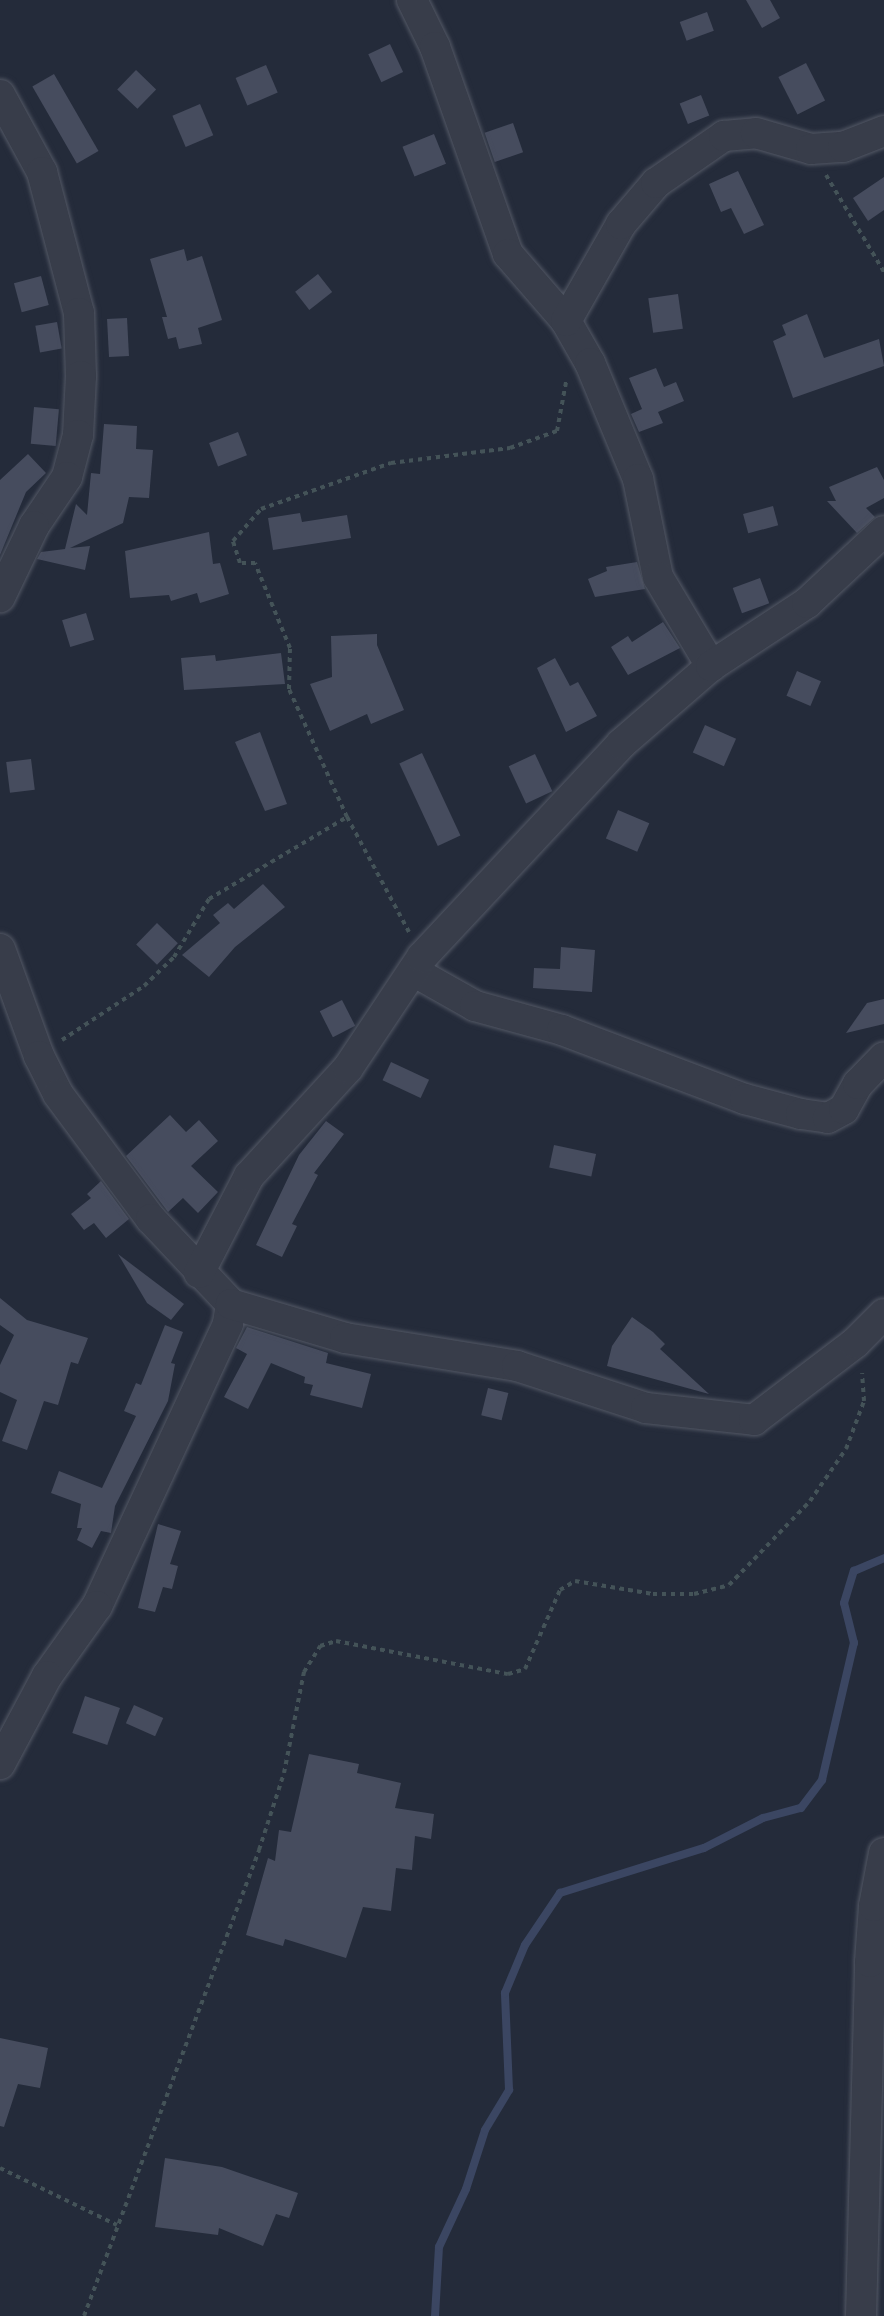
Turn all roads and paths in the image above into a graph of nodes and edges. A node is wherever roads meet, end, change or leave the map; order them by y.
1 (412, 0) edge
2 (0, 95) edge
3 (884, 131) edge
4 (809, 148) junction
5 (884, 272) edge
6 (566, 321) junction
7 (566, 377) dead end
8 (884, 531) edge
9 (0, 597) edge
10 (711, 666) junction
11 (347, 817) junction
12 (0, 949) edge
13 (417, 964) junction
14 (39, 1056) junction
15 (884, 1057) edge
16 (199, 1273) junction
17 (231, 1304) junction
18 (884, 1314) edge
19 (855, 1343) junction
20 (0, 1764) edge
21 (884, 1853) edge
22 (874, 2146) edge
23 (0, 2168) edge
24 (117, 2225) junction
25 (84, 2316) edge
26 (861, 2316) edge

1 - 6 street
2 - 9 street
3 - 4 street
4 - 5 path
4 - 6 street
6 - 10 street
7 - 11 path
8 - 10 street
10 - 13 street
11 - 13 path
11 - 14 path
12 - 14 street
13 - 15 street
13 - 16 street
14 - 16 street
16 - 17 street
17 - 19 street
17 - 20 street
18 - 19 street
19 - 24 path
21 - 22 street
22 - 26 street
23 - 24 path
24 - 25 path

